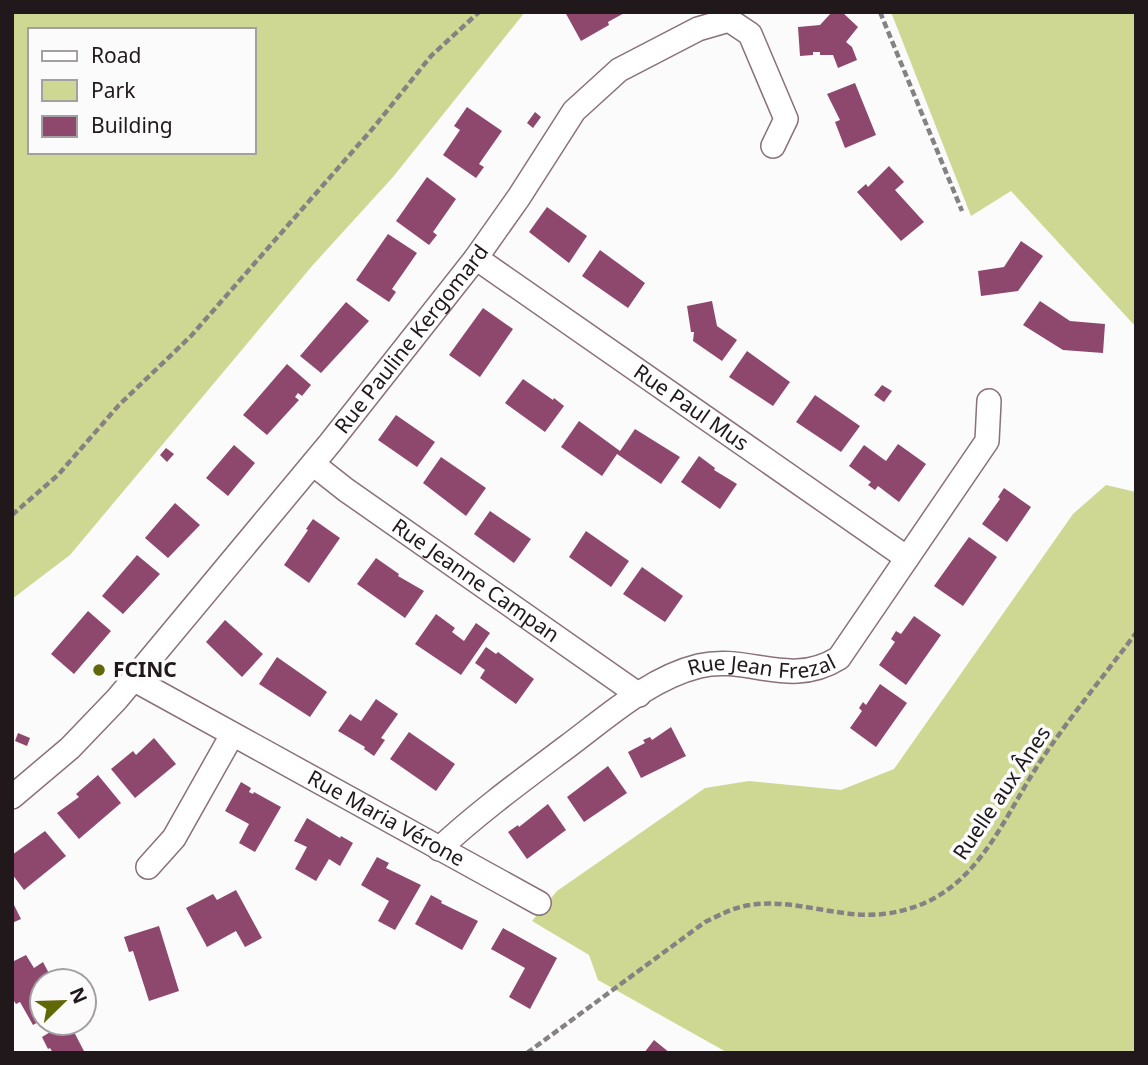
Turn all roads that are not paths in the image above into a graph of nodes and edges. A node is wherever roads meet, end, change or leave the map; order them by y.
1 (773, 146) dead end
2 (476, 258) junction
3 (989, 401) dead end
4 (313, 464) junction
5 (907, 558) junction
6 (133, 679) junction
7 (639, 695) junction
8 (232, 734) junction
9 (12, 797) edge
10 (439, 849) junction
11 (148, 867) dead end
12 (539, 903) dead end

1 - 2 street, Rue Pauline Kergomard
2 - 4 street, Rue Pauline Kergomard
2 - 5 street, Rue Paul Mus
3 - 5 street, Rue Jean Frezal
4 - 6 street, Rue Pauline Kergomard
4 - 7 street, Rue Jeanne Campan
5 - 7 street, Rue Jean Frezal
6 - 8 street, Rue Maria Vérone
6 - 9 street, Rue Pauline Kergomard
7 - 10 street, Rue Jean Frezal
8 - 10 street, Rue Maria Vérone
8 - 11 street
10 - 12 street, Rue Maria Vérone

